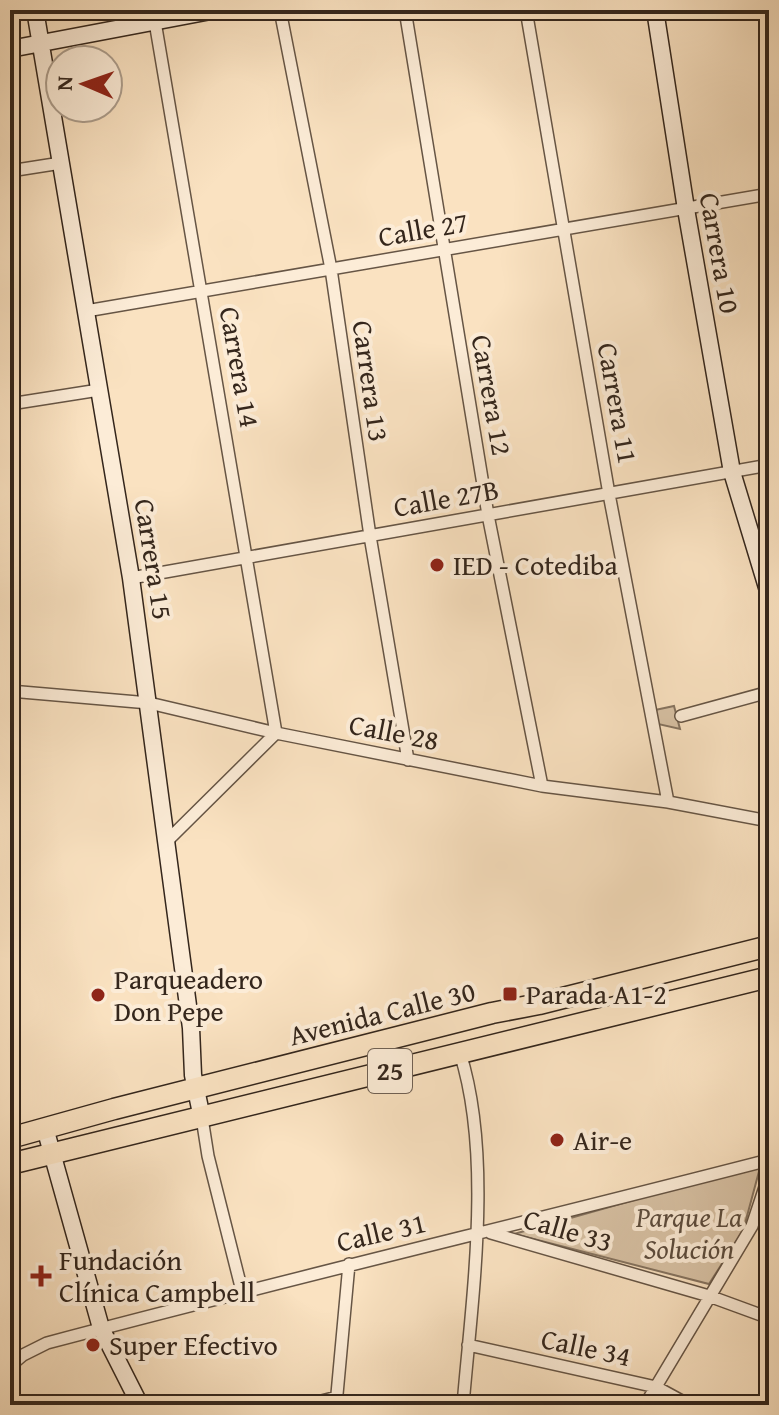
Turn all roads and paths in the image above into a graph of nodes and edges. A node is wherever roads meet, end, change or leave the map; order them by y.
1 (35, 10) edge
2 (216, 10) edge
3 (280, 10) edge
4 (405, 10) edge
5 (526, 10) edge
6 (655, 10) edge
7 (154, 15) edge
8 (41, 44) junction
9 (10, 49) edge
10 (61, 163) junction
11 (10, 171) edge
12 (769, 194) edge
13 (686, 209) junction
14 (563, 229) junction
15 (443, 250) junction
16 (331, 269) junction
17 (201, 291) junction
18 (86, 311) junction
19 (99, 390) junction
20 (10, 404) edge
21 (769, 465) edge
22 (732, 472) junction
23 (609, 494) junction
24 (488, 515) junction
25 (370, 536) junction
26 (246, 558) junction
27 (131, 578) junction
28 (769, 594) edge
29 (10, 691) edge
30 (769, 692) edge
31 (149, 703) junction
32 (681, 716) dead end
33 (276, 733) junction
34 (408, 760) junction
35 (542, 786) junction
36 (668, 802) junction
37 (769, 821) edge
38 (165, 843) junction
39 (769, 946) edge
40 (769, 977) edge
41 (460, 1053) junction
42 (196, 1089) junction
43 (202, 1118) junction
44 (45, 1128) junction
45 (10, 1138) edge
46 (51, 1154) junction
47 (769, 1160) edge
48 (10, 1164) edge
49 (769, 1175) edge
50 (489, 1232) junction
51 (475, 1235) junction
52 (349, 1264) junction
53 (242, 1291) junction
54 (709, 1296) junction
55 (769, 1318) edge
56 (101, 1328) junction
57 (468, 1345) junction
58 (10, 1366) edge
59 (656, 1387) junction
60 (769, 1398) edge
61 (337, 1401) edge
62 (140, 1405) edge
63 (306, 1405) edge
64 (463, 1405) edge
65 (645, 1405) edge
66 (689, 1405) edge
67 (765, 1405) edge

1 - 8 street, Carrera 15
2 - 7 street
3 - 16 street, Carrera 13
4 - 15 street, Carrera 12
5 - 14 street, Carrera 11
6 - 13 street, Carrera 10
7 - 8 street
7 - 17 street, Carrera 14
8 - 9 street
8 - 10 street, Carrera 15
10 - 11 street
10 - 18 street, Carrera 15
12 - 13 street, Calle 27
13 - 14 street, Calle 27
13 - 22 street, Carrera 10
14 - 15 street, Calle 27
14 - 23 street, Carrera 11
15 - 16 street, Calle 27
15 - 24 street, Carrera 12
16 - 17 street, Calle 27
16 - 25 street, Carrera 13
17 - 18 street, Calle 27
17 - 26 street, Carrera 14
18 - 19 street, Carrera 15
19 - 20 street
19 - 27 street, Carrera 15
21 - 22 street, Calle 27B
22 - 23 street, Calle 27B
22 - 28 street, Carrera 10
23 - 24 street, Calle 27B
23 - 36 street, Carrera 11
24 - 25 street, Calle 27B
24 - 35 street, Carrera 12
25 - 26 street, Calle 27B
25 - 34 street, Carrera 13
26 - 27 street, Calle 27B
26 - 33 street, Carrera 14
27 - 31 street, Carrera 15
29 - 31 street, Calle 28
30 - 32 street
31 - 33 street, Calle 28
31 - 38 street, Carrera 15
33 - 34 street, Calle 28
33 - 38 street
34 - 35 street, Calle 28
35 - 36 street, Calle 28
36 - 37 street, Calle 28
38 - 42 street, Carrera 15
39 - 42 highway, Avenida Calle 30 / 25
40 - 41 highway, Avenida Calle 30 / 25
41 - 43 highway, Avenida Calle 30 / 25
41 - 51 street
42 - 43 street, Carrera 15
42 - 44 highway, Avenida Calle 30 / 25
43 - 46 highway, Avenida Calle 30 / 25
43 - 53 street
44 - 45 highway, Avenida Calle 30 / 25
44 - 46 street
46 - 48 highway, Avenida Calle 30 / 25
46 - 56 street
47 - 50 street, Calle 31
49 - 54 street
50 - 51 street, Calle 31
50 - 54 street, Calle 33
51 - 52 street, Calle 31
51 - 57 street
52 - 53 street, Calle 31
52 - 61 street
53 - 56 street, Calle 31
54 - 55 street, Calle 33
54 - 59 street
56 - 58 street, Calle 31
56 - 62 street
57 - 59 street, Calle 34
57 - 64 street
59 - 65 street
59 - 66 street, Calle 34
60 - 67 street
61 - 63 street

